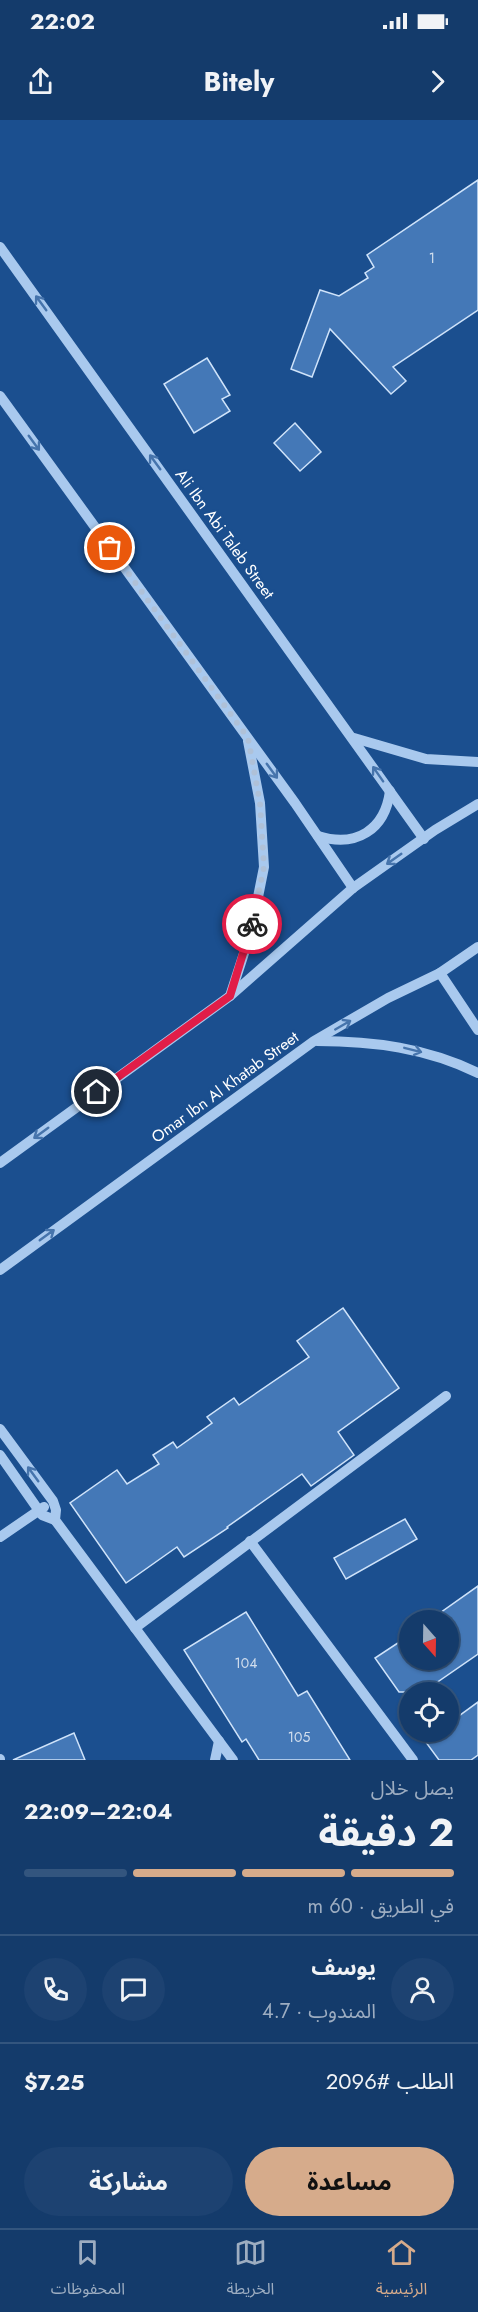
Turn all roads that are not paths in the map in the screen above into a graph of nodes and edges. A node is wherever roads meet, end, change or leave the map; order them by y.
1 (0, 247) edge
2 (0, 396) edge
3 (248, 738) junction
4 (354, 738) junction
5 (478, 762) edge
6 (390, 790) junction
7 (478, 804) edge
8 (318, 836) junction
9 (424, 839) junction
10 (353, 888) junction
11 (478, 947) edge
12 (440, 974) junction
13 (230, 996) junction
14 (478, 1030) edge
15 (314, 1041) junction
16 (478, 1073) edge
17 (0, 1163) edge
18 (1, 1270) edge
19 (446, 1396) dead end
20 (1, 1431) edge
21 (0, 1455) edge
22 (53, 1501) junction
23 (39, 1511) junction
24 (55, 1520) junction
25 (0, 1537) edge
26 (250, 1541) junction
27 (135, 1628) junction
28 (219, 1741) junction
29 (215, 1760) edge
30 (233, 1760) edge
31 (413, 1760) edge

4 -> 1 street, Ali Ibn Abi Taleb Street
2 -> 3 street
3 -> 8 street
3 - 13 street
4 - 5 street
6 -> 4 street, Ali Ibn Abi Taleb Street
6 - 8 street
6 - 9 street, Ali Ibn Abi Taleb Street
7 - 9 street
8 - 10 street
9 -> 10 street
10 - 13 street
11 - 12 street, Omar Ibn Al Khatab Street
12 - 14 street
15 -> 12 street, Omar Ibn Al Khatab Street
13 -> 17 street
15 -> 16 street
18 -> 15 street, Omar Ibn Al Khatab Street
19 - 26 street
22 -> 20 street
21 - 23 street
22 - 23 street
22 - 24 street
23 - 24 street
23 - 25 street
24 - 27 street
26 - 27 street
26 - 31 street
27 - 28 street
28 - 29 street
28 - 30 street

